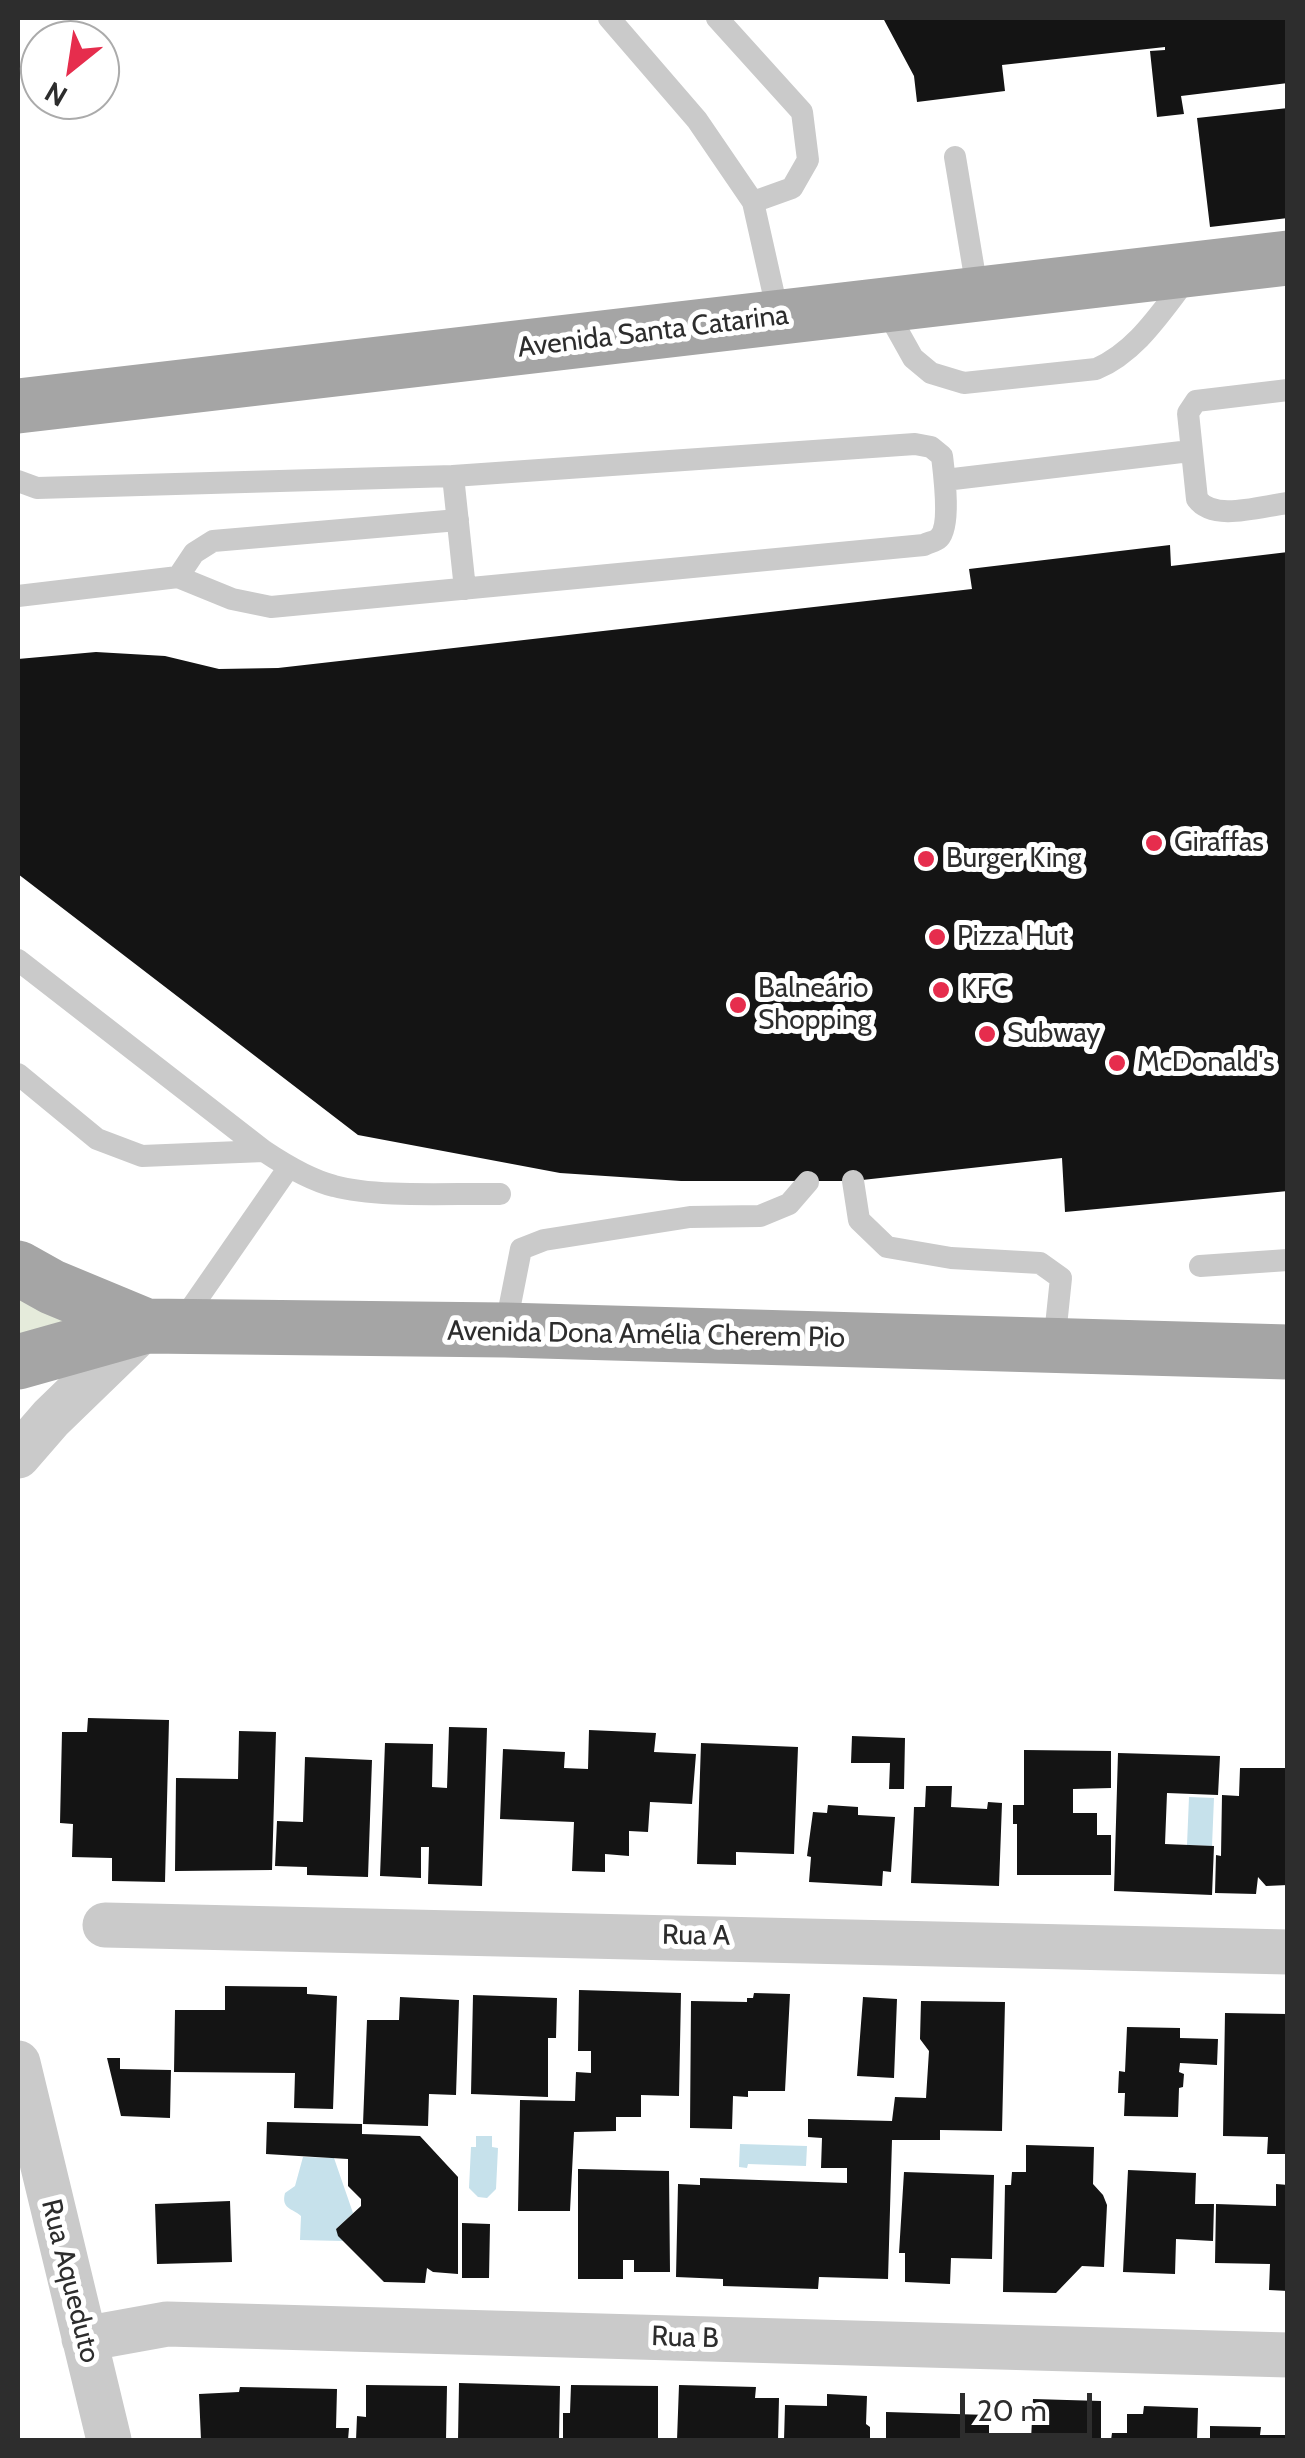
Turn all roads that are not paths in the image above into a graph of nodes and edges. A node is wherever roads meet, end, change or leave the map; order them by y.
1 (608, 18) edge
2 (717, 18) edge
3 (955, 157) dead end
4 (754, 202) junction
5 (1288, 258) edge
6 (1195, 268) junction
7 (978, 295) junction
8 (884, 305) junction
9 (779, 318) junction
10 (1288, 390) edge
11 (18, 406) edge
12 (1190, 451) junction
13 (453, 476) junction
14 (945, 480) junction
15 (18, 481) edge
16 (1288, 503) edge
17 (458, 520) junction
18 (178, 578) junction
19 (465, 588) junction
20 (18, 596) edge
21 (18, 960) edge
22 (18, 1074) edge
23 (264, 1152) junction
24 (289, 1167) junction
25 (853, 1181) dead end
26 (808, 1182) dead end
27 (500, 1194) dead end
28 (1288, 1260) edge
29 (1200, 1266) dead end
30 (18, 1268) edge
31 (162, 1326) junction
32 (505, 1330) junction
33 (1054, 1345) junction
34 (1288, 1352) edge
35 (18, 1362) edge
36 (18, 1456) edge
37 (105, 1925) dead end
38 (1288, 1952) edge
39 (18, 2062) edge
40 (84, 2339) junction
41 (1288, 2355) edge
42 (109, 2440) edge

1 - 4 lane
2 - 4 lane
3 - 7 lane
4 - 9 lane
5 - 6 main road, Avenida Santa Catarina
6 - 7 main road, Avenida Santa Catarina
6 - 8 lane
7 - 8 main road, Avenida Santa Catarina
8 - 9 main road, Avenida Santa Catarina
9 - 11 main road, Avenida Santa Catarina
10 - 12 lane
12 - 14 lane
12 - 16 lane
13 - 14 lane
13 - 15 lane
13 - 17 lane
14 - 19 lane
17 - 18 lane
17 - 19 lane
18 - 19 lane
18 - 20 lane
21 - 23 lane
22 - 23 lane
23 - 24 lane
24 - 27 lane
24 - 31 lane
25 - 33 lane
26 - 32 lane
28 - 29 lane
30 - 31 main road, Avenida Dona Amélia Cherem Pio
31 - 32 main road, Avenida Dona Amélia Cherem Pio
31 - 35 main road
31 - 36 street
32 - 33 main road, Avenida Dona Amélia Cherem Pio
33 - 34 main road, Avenida Dona Amélia Cherem Pio
37 - 38 street, Rua A
39 - 40 street, Rua Aqueduto
40 - 41 street, Rua B
40 - 42 street, Rua Aqueduto

